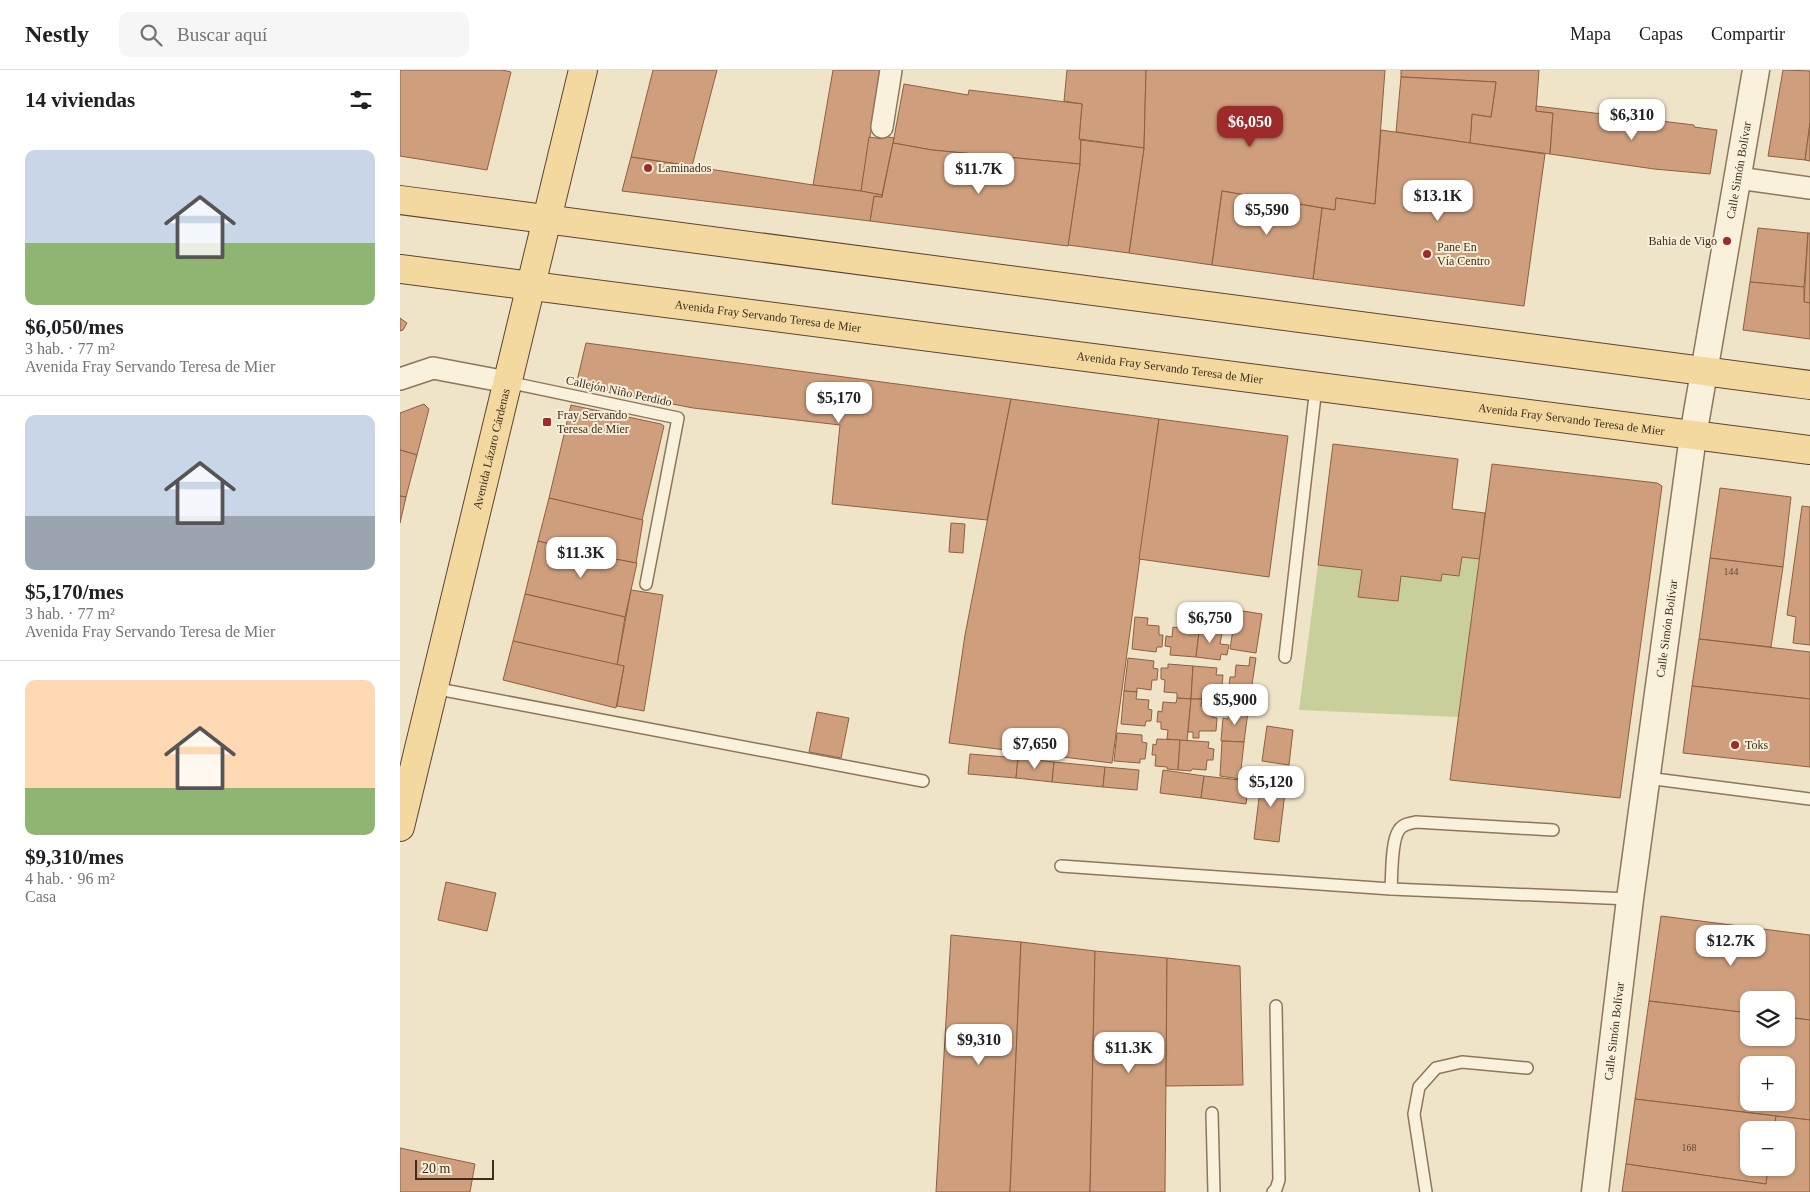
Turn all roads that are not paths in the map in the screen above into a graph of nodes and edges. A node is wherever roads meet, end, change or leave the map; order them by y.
1 (582, 70) edge
2 (891, 70) edge
3 (1756, 70) edge
4 (882, 126) dead end
5 (1738, 178) junction
6 (1810, 188) edge
7 (400, 200) edge
8 (546, 219) junction
9 (400, 269) edge
10 (530, 286) junction
11 (1705, 372) junction
12 (400, 379) edge
13 (507, 382) junction
14 (1810, 386) edge
15 (1316, 387) junction
16 (1693, 436) junction
17 (1810, 450) edge
18 (646, 584) dead end
19 (1285, 657) dead end
20 (434, 688) junction
21 (1647, 778) junction
22 (923, 781) dead end
23 (1810, 798) edge
24 (401, 819) edge
25 (1553, 830) dead end
26 (1060, 866) dead end
27 (1391, 889) junction
28 (1630, 900) junction
29 (1276, 1006) dead end
30 (1527, 1068) dead end
31 (1212, 1113) dead end
32 (1214, 1192) edge
33 (1273, 1192) edge
34 (1426, 1192) edge
35 (1595, 1192) edge

1 - 8 main road, Avenida Lázaro Cárdenas
2 - 4 street
3 - 5 street, Calle Simón Bolívar
5 - 6 street
5 - 11 street, Calle Simón Bolívar
7 - 8 main road
8 - 10 main road, Avenida Lázaro Cárdenas
8 - 11 main road
9 - 10 main road, Avenida Fray Servando Teresa de Mier
10 - 13 main road, Avenida Lázaro Cárdenas
10 - 15 main road, Avenida Fray Servando Teresa de Mier
11 - 14 main road
11 - 16 street, Calle Simón Bolívar
12 - 13 street
13 - 18 lane, Callejón Niño Perdido
13 - 20 main road, Avenida Lázaro Cárdenas
15 - 16 main road, Avenida Fray Servando Teresa de Mier
15 - 19 lane
16 - 17 main road, Avenida Fray Servando Teresa de Mier
16 - 21 street, Calle Simón Bolívar
20 - 22 lane
20 - 24 main road, Avenida Lázaro Cárdenas
21 - 23 lane
21 - 28 street, Calle Simón Bolívar
25 - 27 lane
26 - 27 lane
27 - 28 lane
28 - 35 street, Calle Simón Bolívar
29 - 33 lane
30 - 34 lane
31 - 32 lane

